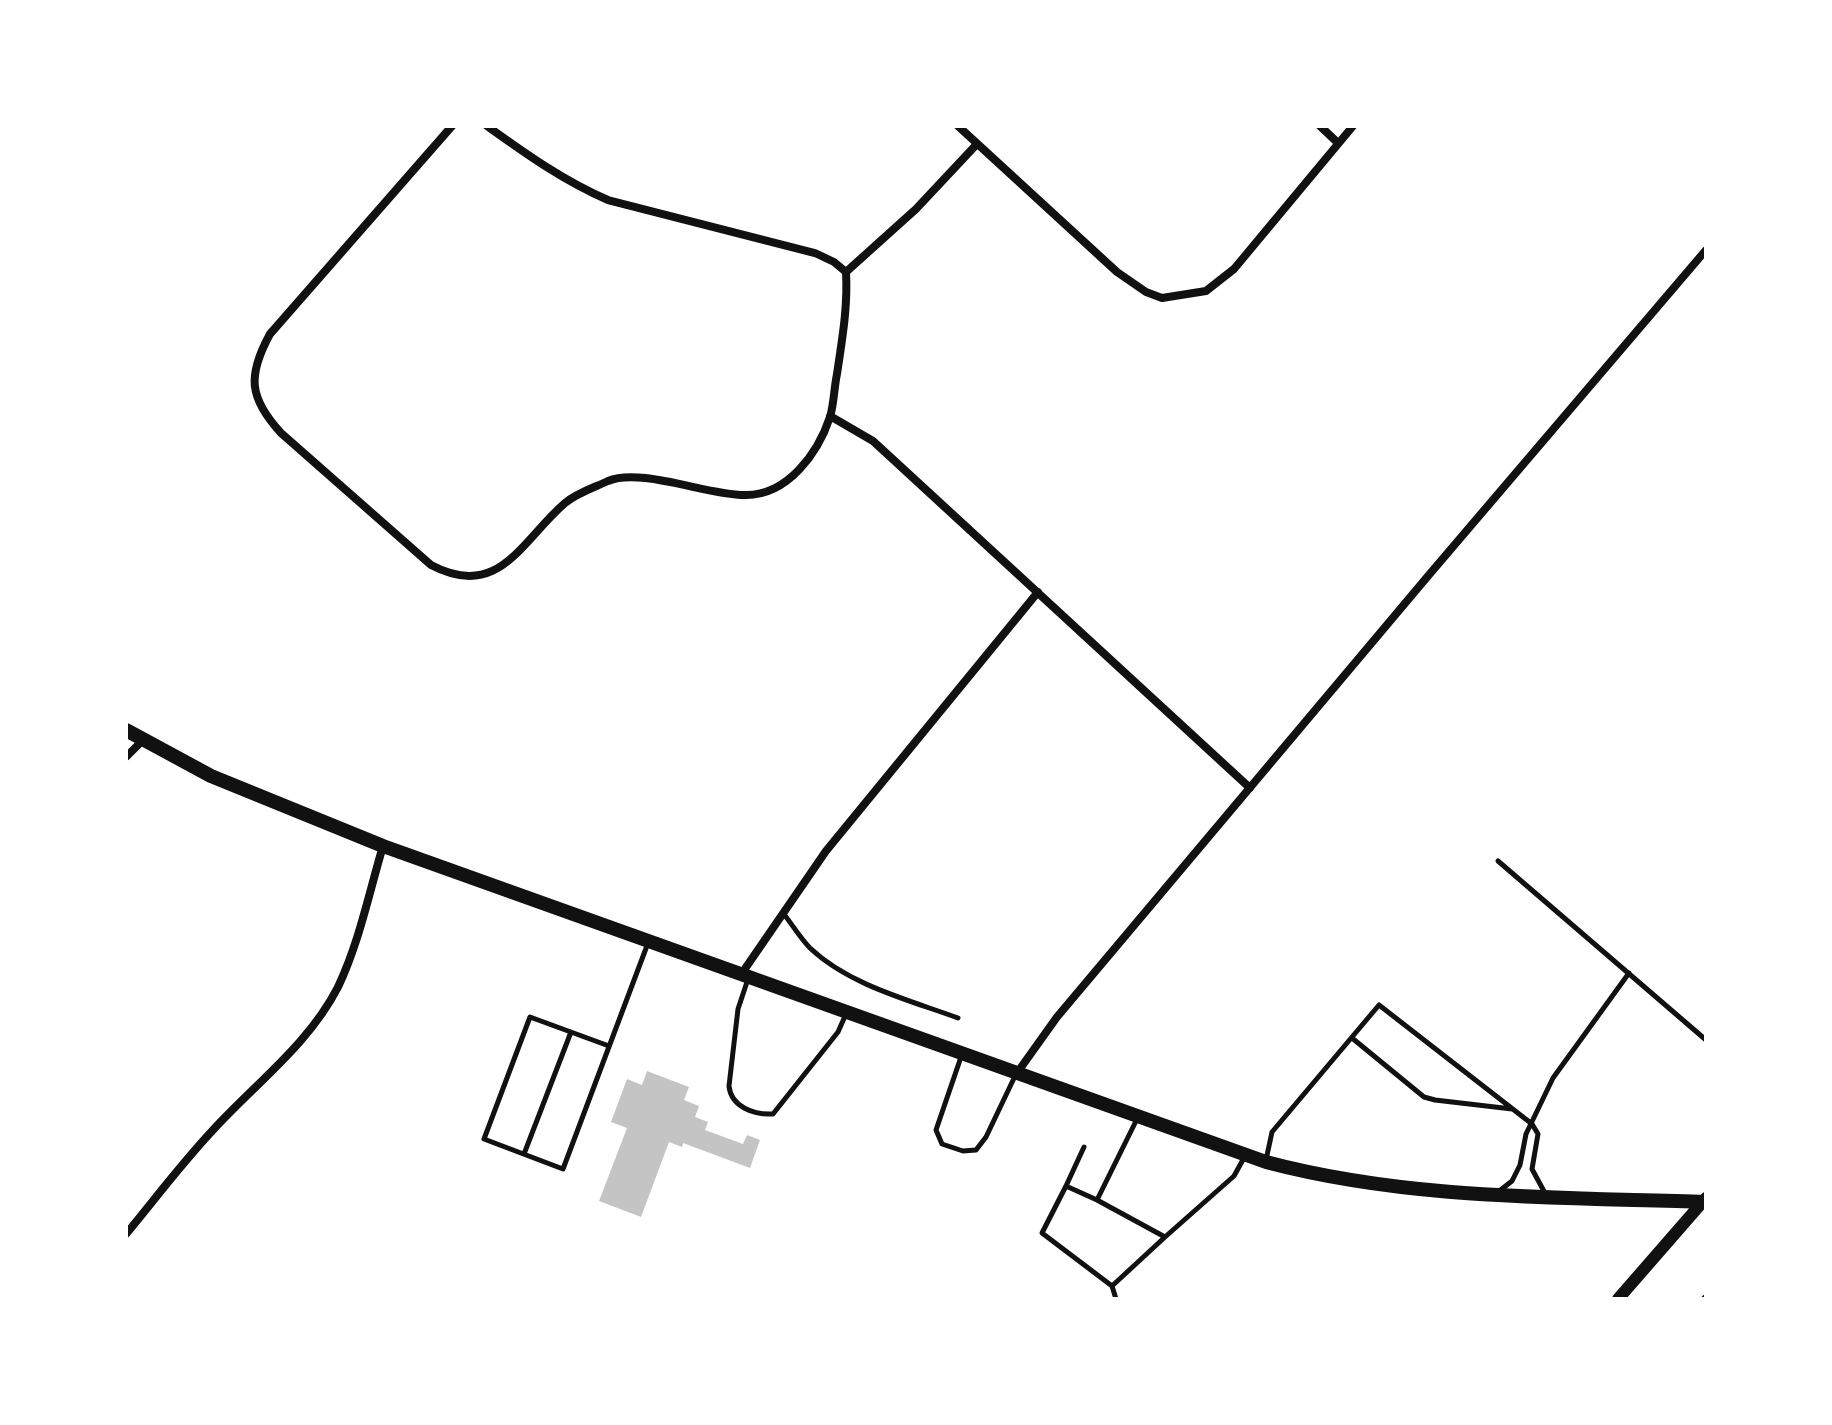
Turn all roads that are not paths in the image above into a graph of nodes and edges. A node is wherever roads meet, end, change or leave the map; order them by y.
1 (452, 126) edge
2 (487, 126) edge
3 (958, 126) edge
4 (1320, 126) edge
5 (1353, 126) edge
6 (1338, 143) junction
7 (976, 145) junction
8 (1706, 250) edge
9 (846, 272) junction
10 (830, 416) junction
11 (1038, 592) junction
12 (126, 730) edge
13 (142, 741) junction
14 (126, 757) edge
15 (1250, 788) junction
16 (383, 846) junction
17 (1498, 861) dead end
18 (782, 912) junction
19 (648, 942) junction
20 (1629, 973) junction
21 (744, 977) junction
22 (847, 1013) junction
23 (958, 1018) dead end
24 (571, 1032) junction
25 (1351, 1038) junction
26 (1706, 1040) edge
27 (609, 1046) junction
28 (962, 1054) junction
29 (1016, 1073) junction
30 (1513, 1109) junction
31 (1138, 1117) junction
32 (1532, 1124) junction
33 (1084, 1147) dead end
34 (524, 1154) junction
35 (1246, 1155) junction
36 (1266, 1162) junction
37 (1066, 1186) junction
38 (1496, 1194) junction
39 (1547, 1196) junction
40 (1097, 1200) junction
41 (1705, 1201) edge
42 (126, 1234) edge
43 (1165, 1237) junction
44 (1112, 1286) junction
45 (1116, 1299) edge
46 (1618, 1299) edge

1 - 10 street
2 - 9 street
3 - 7 street
4 - 6 street
5 - 6 street
6 - 7 street
7 - 9 street
8 - 15 street
9 - 10 street
10 - 11 street
11 - 15 street
11 - 18 street
12 - 13 main road
13 - 14 street
13 - 16 main road
15 - 29 street
16 - 19 main road
16 - 42 street
17 - 20 lane
18 - 21 street
18 - 23 lane
19 - 21 main road
19 - 27 lane
20 - 26 lane
20 - 32 lane
21 - 22 main road
21 - 22 lane
22 - 28 main road
24 - 27 lane
24 - 34 lane
24 - 34 lane
25 - 30 lane
25 - 30 lane
25 - 36 lane
27 - 34 lane
28 - 29 main road
28 - 29 lane
29 - 31 main road
30 - 32 lane
31 - 35 main road
31 - 40 lane
32 - 38 lane
32 - 39 lane
33 - 37 lane
35 - 36 main road
35 - 43 lane
36 - 38 main road
37 - 40 lane
37 - 44 lane
38 - 39 main road
39 - 41 main road
40 - 43 lane
41 - 46 street
43 - 44 lane
44 - 45 lane

